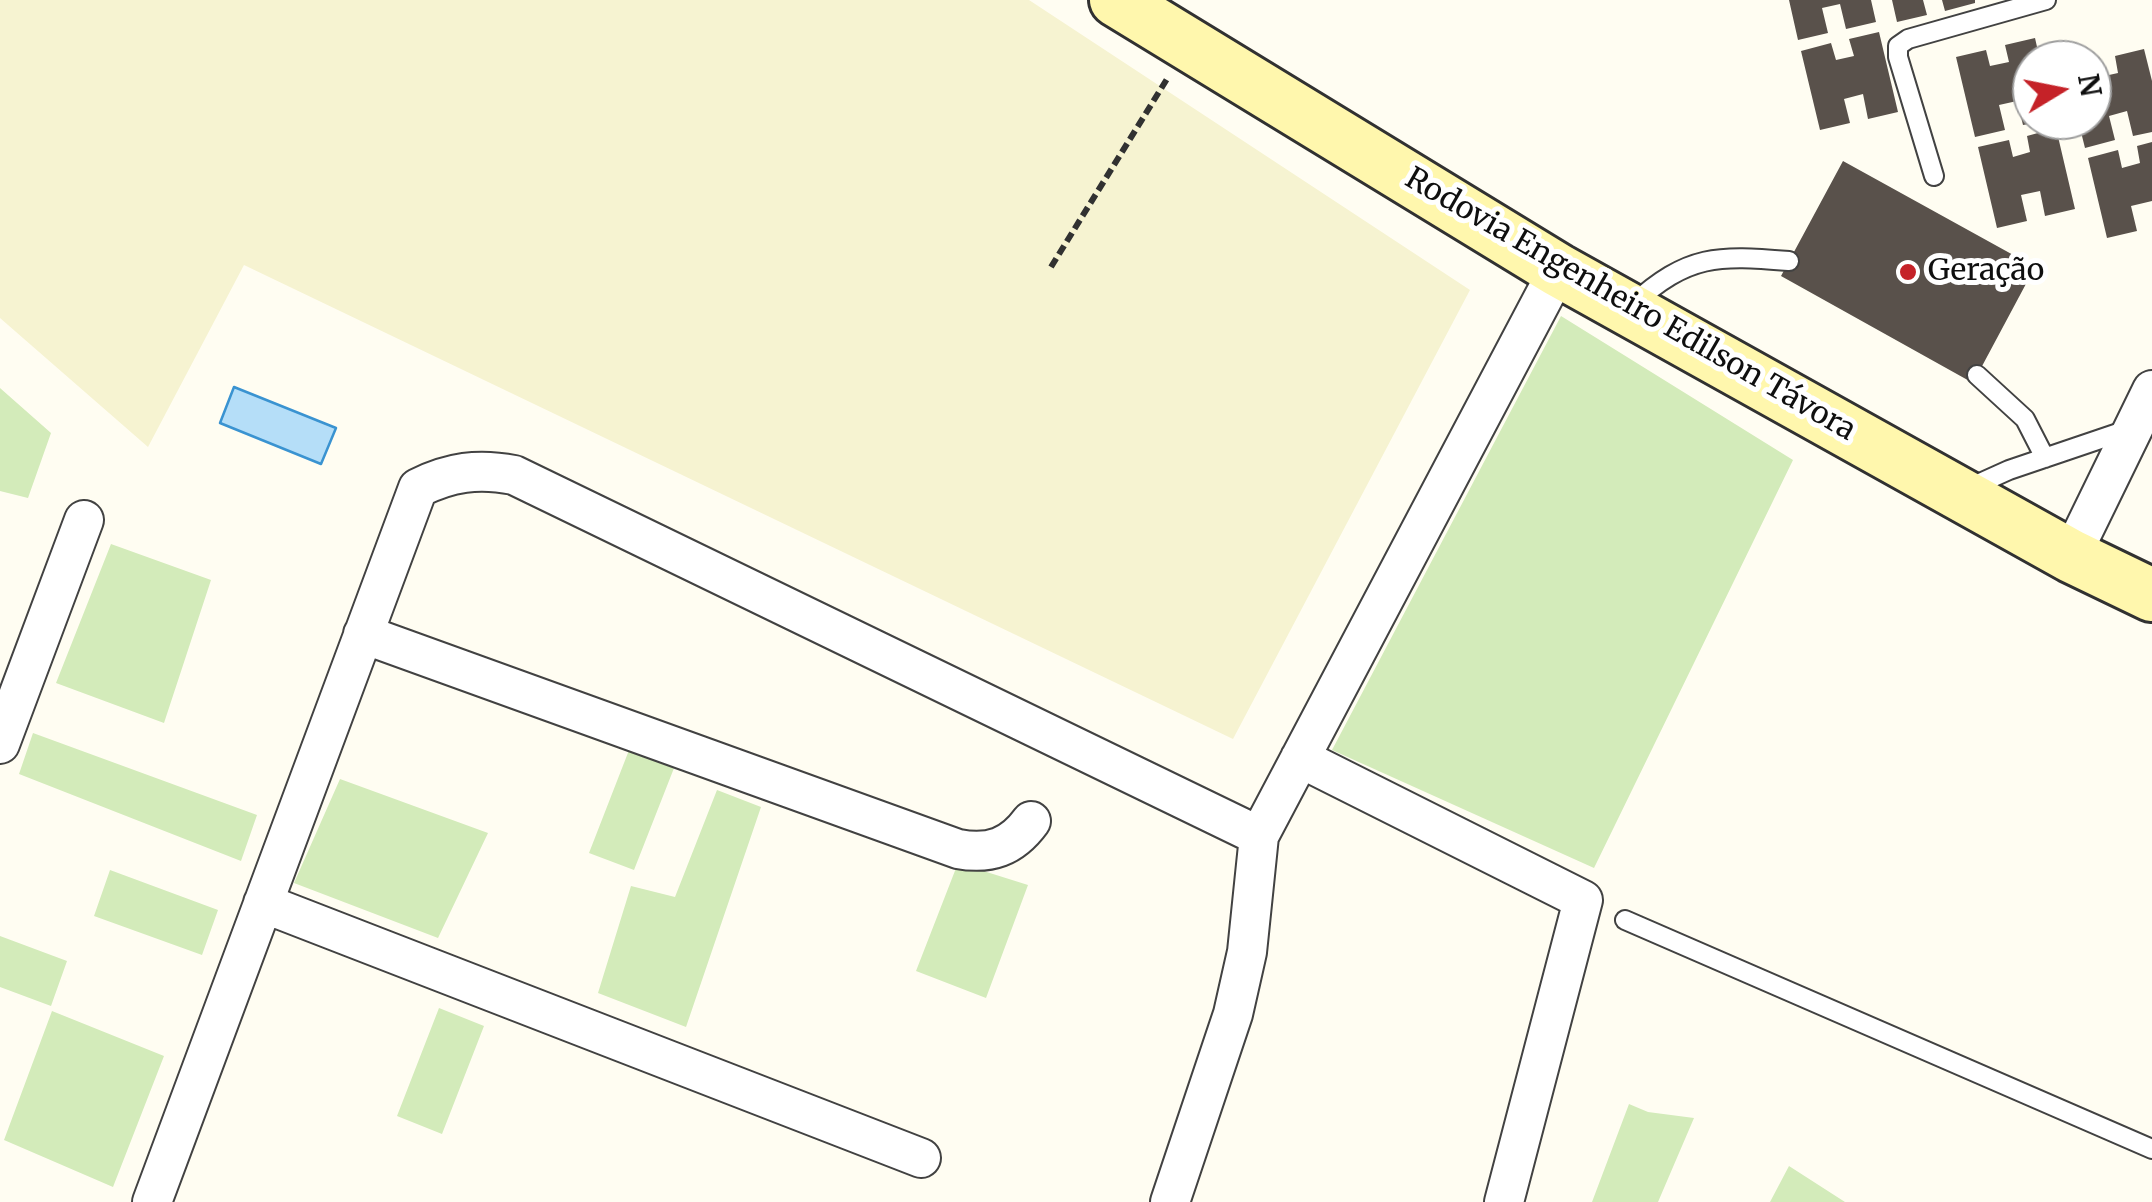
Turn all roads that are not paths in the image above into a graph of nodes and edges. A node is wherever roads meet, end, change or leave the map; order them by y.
1 (1116, 0) edge
2 (2046, 0) edge
3 (1934, 176) dead end
4 (1789, 262) dead end
5 (1558, 270) junction
6 (1628, 309) junction
7 (1977, 375) dead end
8 (2152, 390) edge
9 (2133, 428) junction
10 (2045, 458) junction
11 (1959, 492) junction
12 (84, 520) dead end
13 (2071, 556) junction
14 (2152, 595) edge
15 (363, 634) junction
16 (0, 744) edge
17 (1300, 758) junction
18 (1031, 821) dead end
19 (1259, 836) junction
20 (263, 903) junction
21 (1625, 920) dead end
22 (2152, 1148) edge
23 (921, 1158) dead end
24 (152, 1202) edge
25 (1170, 1202) edge
26 (1504, 1202) edge

1 - 5 main road, Rodovia Engenheiro Edilson Távora
2 - 3 lane
4 - 6 lane
5 - 6 main road, Rodovia Engenheiro Edilson Távora
5 - 17 street
6 - 11 main road, Rodovia Engenheiro Edilson Távora
7 - 10 lane
8 - 9 street
9 - 10 lane
9 - 13 street
10 - 11 lane
11 - 13 main road, Rodovia Engenheiro Edilson Távora
12 - 16 street
13 - 14 main road, Rodovia Engenheiro Edilson Távora
15 - 18 street
15 - 19 street
15 - 20 street
17 - 19 street
17 - 26 street
19 - 25 street
20 - 23 street
20 - 24 street
21 - 22 lane

